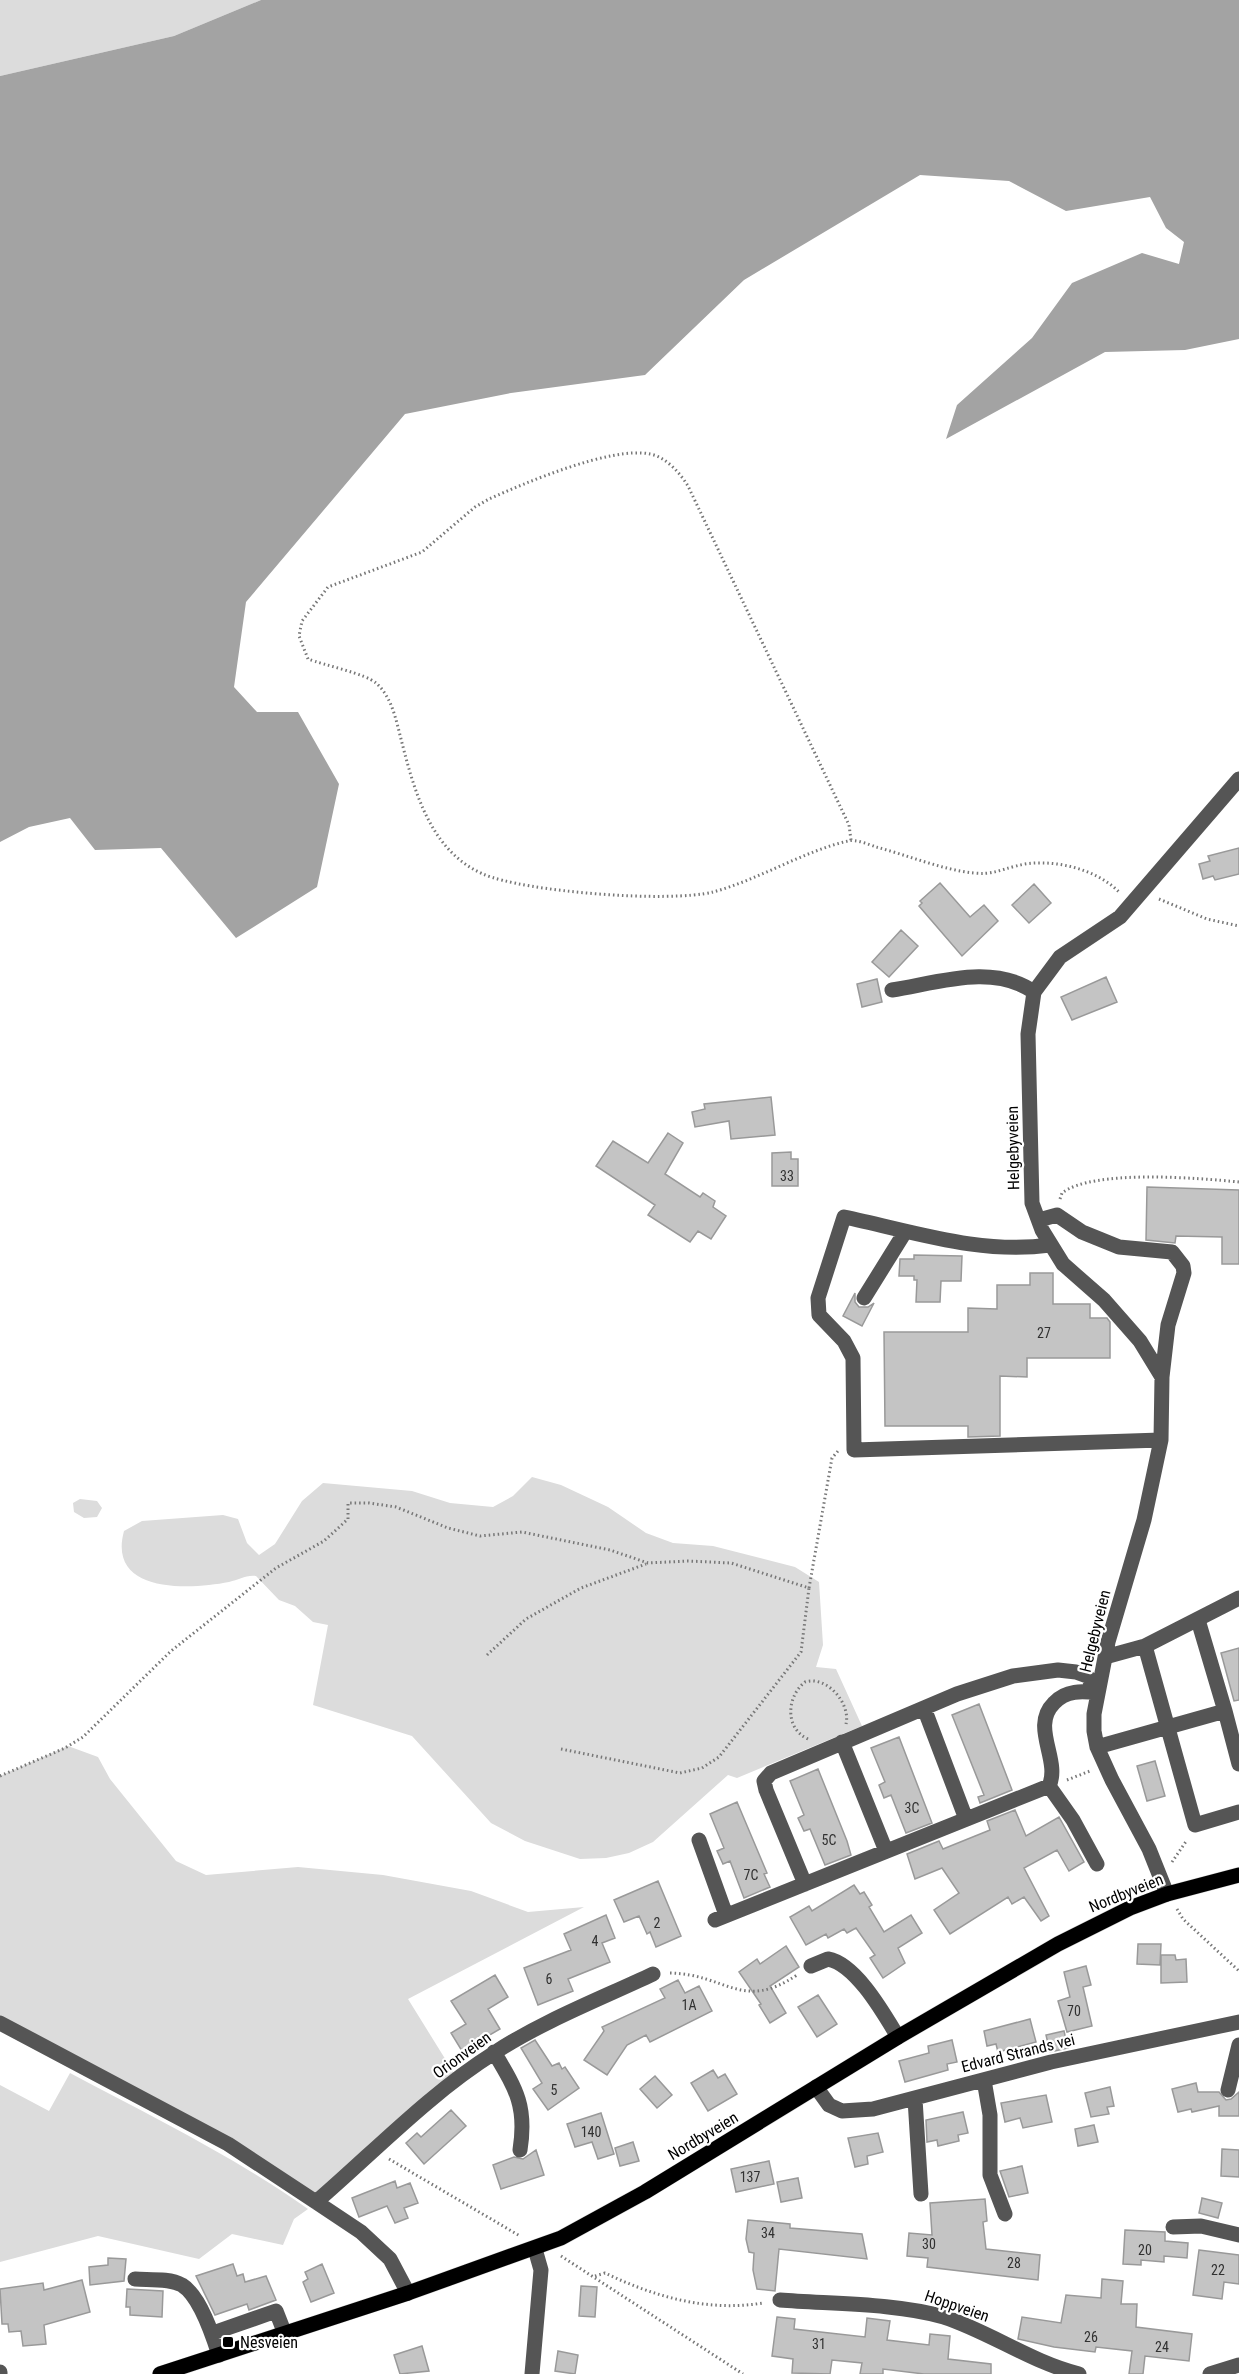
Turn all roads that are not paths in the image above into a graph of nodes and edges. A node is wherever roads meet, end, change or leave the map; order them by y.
1 (1239, 779) edge
2 (892, 990) dead end
3 (1034, 992) junction
4 (1039, 1220) junction
5 (905, 1232) junction
6 (1050, 1245) junction
7 (864, 1298) dead end
8 (1162, 1377) junction
9 (1161, 1440) junction
10 (1239, 1598) edge
11 (1198, 1620) junction
12 (1144, 1646) junction
13 (1105, 1657) junction
14 (1098, 1693) junction
15 (924, 1708) junction
16 (1225, 1711) junction
17 (1167, 1727) junction
18 (838, 1740) junction
19 (1097, 1747) junction
20 (1239, 1764) edge
21 (1049, 1786) junction
22 (1239, 1812) edge
23 (966, 1819) junction
24 (699, 1840) dead end
25 (886, 1851) junction
26 (1097, 1864) dead end
27 (1239, 1875) edge
28 (805, 1884) junction
29 (1165, 1889) junction
30 (811, 1966) road end
31 (653, 1974) road end
32 (1239, 2022) edge
33 (0, 2023) edge
34 (898, 2037) junction
35 (1239, 2044) edge
36 (494, 2052) junction
37 (984, 2080) junction
38 (816, 2087) junction
39 (1228, 2091) dead end
40 (915, 2099) junction
41 (520, 2150) dead end
42 (921, 2194) dead end
43 (316, 2202) junction
44 (1005, 2214) dead end
45 (1173, 2227) dead end
46 (1239, 2235) edge
47 (535, 2249) junction
48 (135, 2279) dead end
49 (408, 2294) junction
50 (780, 2300) road end
51 (213, 2333) junction
52 (285, 2334) junction
53 (219, 2355) junction
54 (1239, 2366) edge
55 (160, 2374) edge
56 (532, 2374) edge
57 (1078, 2374) edge
58 (1210, 2374) edge

1 - 3 street, Helgebyveien
2 - 3 street
3 - 4 street, Helgebyveien
4 - 6 street, Helgebyveien
4 - 8 street
5 - 6 street
5 - 7 street
5 - 9 street
6 - 8 street, Helgebyveien
8 - 9 street, Helgebyveien
9 - 13 street, Helgebyveien
10 - 11 street
11 - 12 street
11 - 16 street
12 - 13 street
12 - 17 street
13 - 14 street, Helgebyveien
14 - 15 street, Helgebyveien
14 - 19 street, Helgebyveien
14 - 21 street, Helgebyveien
15 - 18 street, Helgebyveien
15 - 23 street
16 - 17 street
16 - 20 street
17 - 19 street
17 - 22 street
18 - 25 street
18 - 28 street, Helgebyveien
19 - 29 street, Helgebyveien
21 - 23 street
21 - 26 street
23 - 25 street
24 - 28 street
25 - 28 street
27 - 29 main road, Nordbyveien
29 - 34 main road, Nordbyveien
30 - 34 street
31 - 36 street, Orionveien
32 - 37 street, Edvard Strands vei
33 - 43 street
34 - 38 main road, Nordbyveien
35 - 39 street
36 - 41 street
36 - 43 street, Orionveien
37 - 40 street, Edvard Strands vei
37 - 44 street
38 - 40 street, Edvard Strands vei
38 - 47 main road, Nordbyveien
40 - 42 street
43 - 49 street
45 - 46 street
47 - 49 main road, Nordbyveien
47 - 56 street
48 - 51 street
49 - 52 main road, Nordbyveien
50 - 57 street, Hoppveien
51 - 52 street
51 - 53 street
52 - 53 main road, Nordbyveien
53 - 55 main road, Nordbyveien
54 - 58 street

